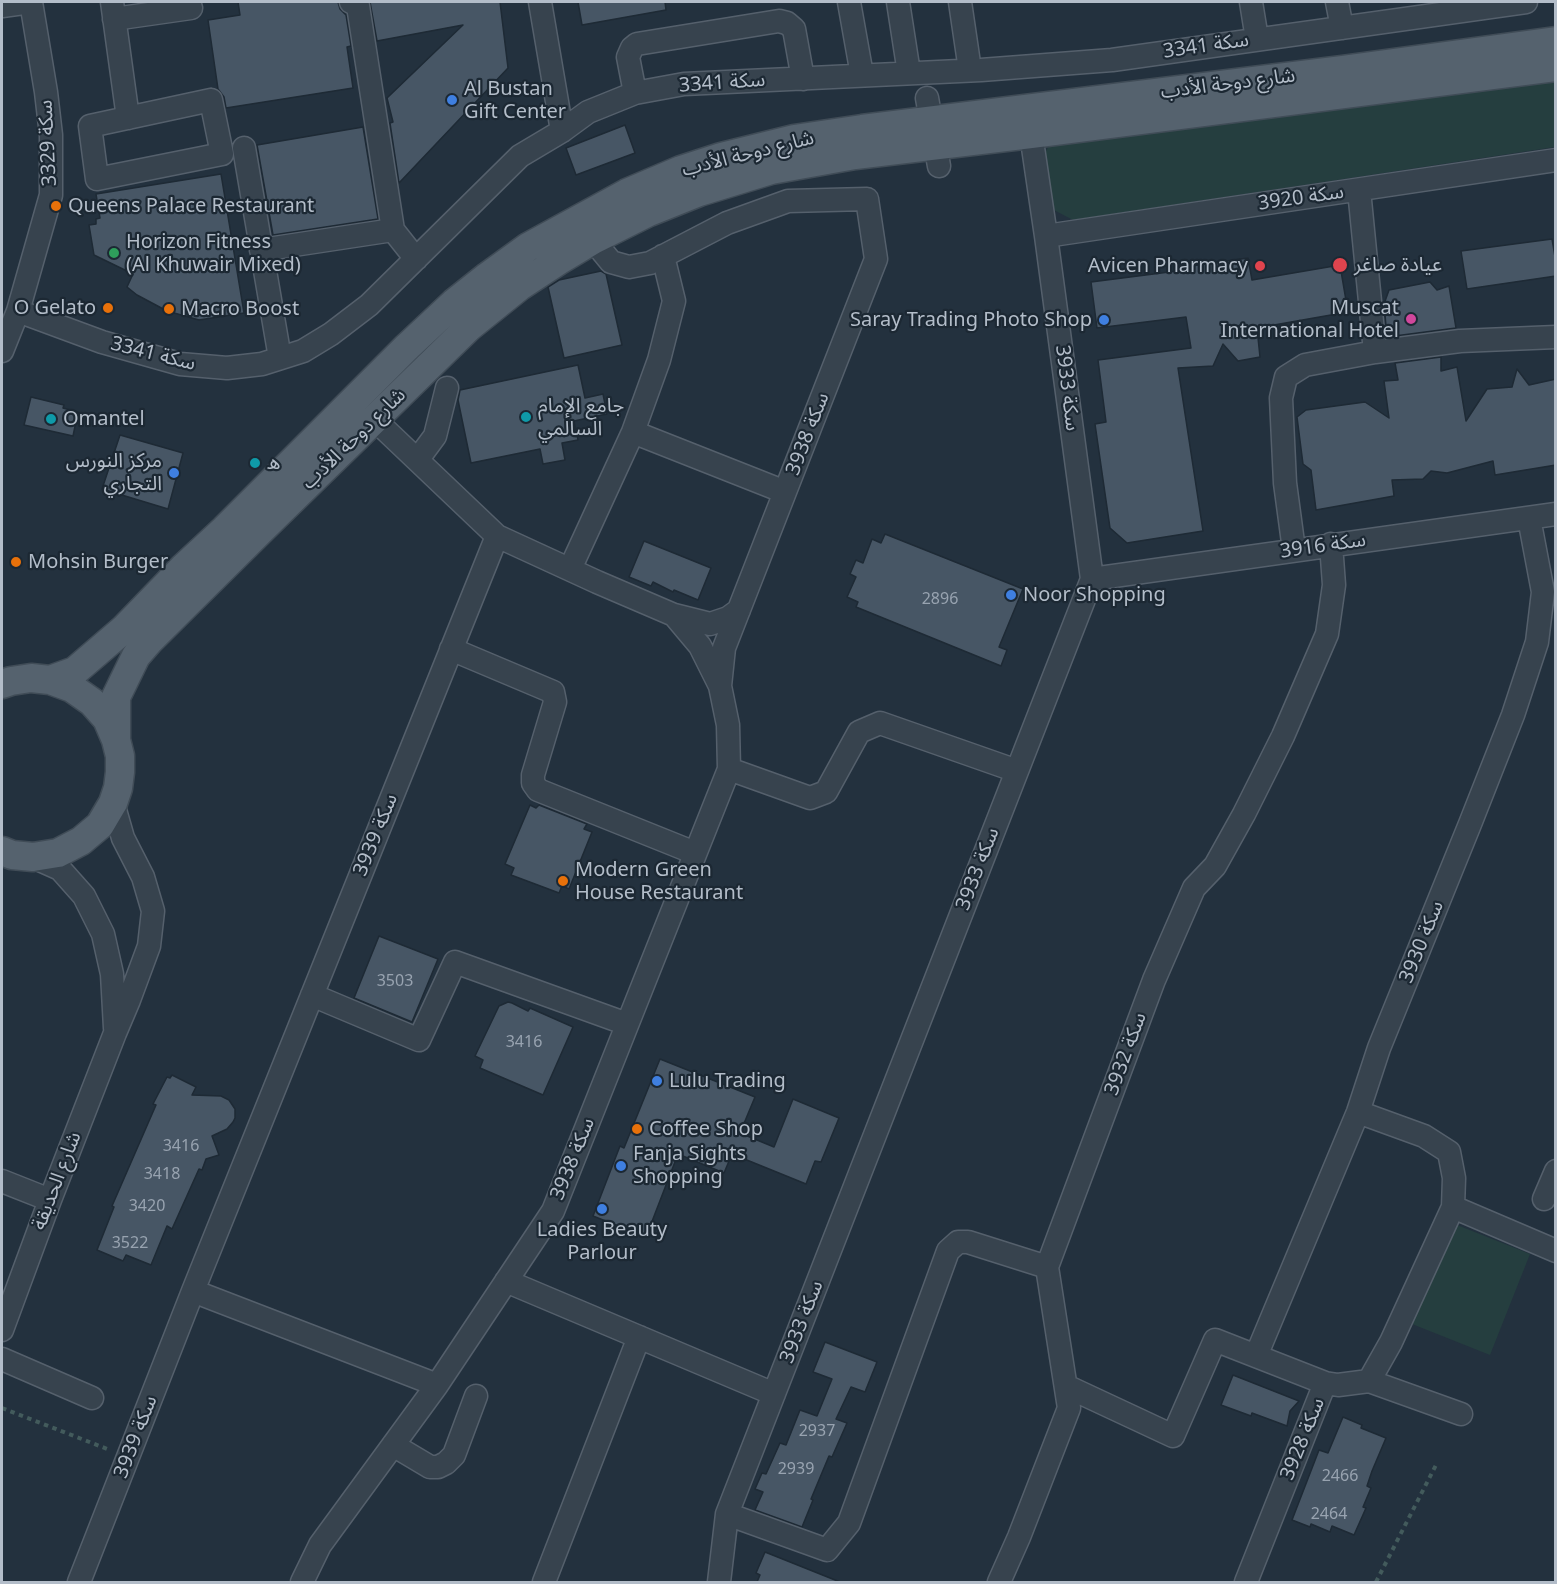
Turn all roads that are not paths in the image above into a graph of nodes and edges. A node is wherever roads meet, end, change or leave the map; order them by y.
1 (31, 2) edge
2 (351, 2) edge
3 (540, 2) edge
4 (849, 2) edge
5 (898, 2) edge
6 (960, 2) edge
7 (1251, 2) edge
8 (1337, 2) edge
9 (1526, 2) edge
10 (2, 6) edge
11 (1458, 6) edge
12 (190, 8) dead end
13 (113, 10) edge
14 (1342, 28) junction
15 (1257, 39) junction
16 (1556, 41) edge
17 (1556, 67) edge
18 (970, 70) junction
19 (909, 73) junction
20 (862, 75) junction
21 (803, 79) junction
22 (635, 93) junction
23 (128, 118) junction
24 (562, 130) junction
25 (933, 133) junction
26 (1031, 134) junction
27 (244, 148) dead end
28 (1556, 160) edge
29 (1359, 190) junction
30 (393, 230) junction
31 (1047, 236) junction
32 (593, 240) junction
33 (261, 250) junction
34 (663, 256) junction
35 (416, 259) junction
36 (18, 311) junction
37 (1556, 337) edge
38 (2, 351) edge
39 (1376, 352) junction
40 (280, 358) junction
41 (447, 388) dead end
42 (374, 418) junction
43 (633, 432) junction
44 (418, 459) junction
45 (785, 492) junction
46 (1556, 514) edge
47 (1529, 518) junction
48 (497, 536) junction
49 (1331, 544) junction
50 (1294, 550) junction
51 (570, 569) junction
52 (1092, 579) junction
53 (739, 610) junction
54 (674, 615) junction
55 (452, 649) junction
56 (51, 680) junction
57 (5, 681) edge
58 (720, 686) junction
59 (116, 740) junction
60 (729, 769) junction
61 (1017, 771) junction
62 (113, 803) junction
63 (2, 851) edge
64 (695, 852) junction
65 (33, 857) junction
66 (312, 995) junction
67 (627, 1024) junction
68 (115, 1033) junction
69 (1358, 1112) junction
70 (1556, 1171) edge
71 (2, 1181) edge
72 (1544, 1199) dead end
73 (50, 1200) junction
74 (1453, 1207) junction
75 (1556, 1251) edge
76 (1047, 1267) junction
77 (506, 1281) junction
78 (193, 1292) junction
79 (2, 1330) edge
80 (639, 1337) junction
81 (1256, 1356) junction
82 (2, 1359) edge
83 (1369, 1381) junction
84 (1325, 1383) junction
85 (436, 1385) junction
86 (1066, 1386) junction
87 (774, 1394) junction
88 (476, 1396) dead end
89 (92, 1398) dead end
90 (1461, 1414) dead end
91 (393, 1445) junction
92 (727, 1514) junction
93 (79, 1582) edge
94 (302, 1582) edge
95 (544, 1582) edge
96 (719, 1582) edge
97 (999, 1582) edge
98 (1245, 1582) edge

1 - 10 street
1 - 36 street, سكة 3329
2 - 30 street
3 - 24 street
4 - 20 street
5 - 19 street
6 - 18 street
7 - 15 street
8 - 14 street
9 - 11 street, سكة 3341
11 - 14 street, سكة 3341
12 - 13 street
13 - 23 street
14 - 15 street, سكة 3341
15 - 18 street, سكة 3341
16 - 25 main road, شارع دوحة الأدب
17 - 26 main road, شارع دوحة الأدب
18 - 19 street, سكة 3341
19 - 20 street, سكة 3341
20 - 21 street, سكة 3341
21 - 22 street, سكة 3341
21 - 22 street
22 - 24 street, سكة 3341
23 - 23 street
24 - 35 street, سكة 3341
25 - 26 main road, شارع دوحة الأدب
25 - 32 main road, شارع دوحة الأدب
25 - 56 main road, شارع دوحة الأدب
26 - 31 street, سكة 3933
27 - 33 street
28 - 29 street, سكة 3920
29 - 31 street, سكة 3920
29 - 39 street
30 - 33 street
30 - 35 street
31 - 52 street, سكة 3933
32 - 34 street
32 - 42 main road, شارع دوحة الأدب
33 - 40 street
34 - 43 street
34 - 45 street, سكة 3938
35 - 40 street, سكة 3341
36 - 38 street, سكة 3329
36 - 40 street, سكة 3341
37 - 39 street
39 - 50 street
41 - 44 street
42 - 44 street
42 - 59 main road, شارع دوحة الأدب
43 - 45 street
43 - 51 street
44 - 48 street
45 - 53 street, سكة 3938
46 - 47 street, سكة 3916
47 - 49 street, سكة 3916
47 - 69 street, سكة 3930
48 - 51 street, سكة 3938
48 - 55 street, سكة 3939
49 - 50 street, سكة 3916
49 - 76 street, سكة 3932
50 - 52 street, سكة 3916
51 - 54 street, سكة 3938
52 - 61 street, سكة 3933
53 - 54 street, سكة 3938
53 - 58 street, سكة 3938
54 - 58 street, سكة 3938
55 - 64 street
55 - 66 street, سكة 3939
56 - 57 main road
56 - 59 main road
58 - 60 street, سكة 3938
59 - 62 main road
60 - 61 street
60 - 64 street, سكة 3938
61 - 87 street, سكة 3933
62 - 65 main road
62 - 68 street, شارع الحديقة
63 - 65 main road
64 - 67 street, سكة 3938
65 - 68 street, شارع الحديقة
66 - 67 street
66 - 78 street, سكة 3939
67 - 77 street, سكة 3938
68 - 73 street, شارع الحديقة
69 - 74 street
69 - 81 street, سكة 3930
70 - 72 street
71 - 73 street
73 - 79 street, شارع الحديقة
74 - 75 street
74 - 83 street
76 - 86 street, سكة 3932
76 - 92 street
77 - 80 street
77 - 85 street, سكة 3938
78 - 85 street
78 - 93 street, سكة 3939
80 - 87 street
80 - 95 street
81 - 84 street
81 - 86 street
82 - 89 street
83 - 84 street, سكة 3928
83 - 90 street
84 - 98 street, سكة 3928
85 - 91 street, سكة 3938
86 - 97 street, سكة 3932
87 - 92 street, سكة 3933
88 - 91 street
91 - 94 street, سكة 3938
92 - 96 street, سكة 3933

